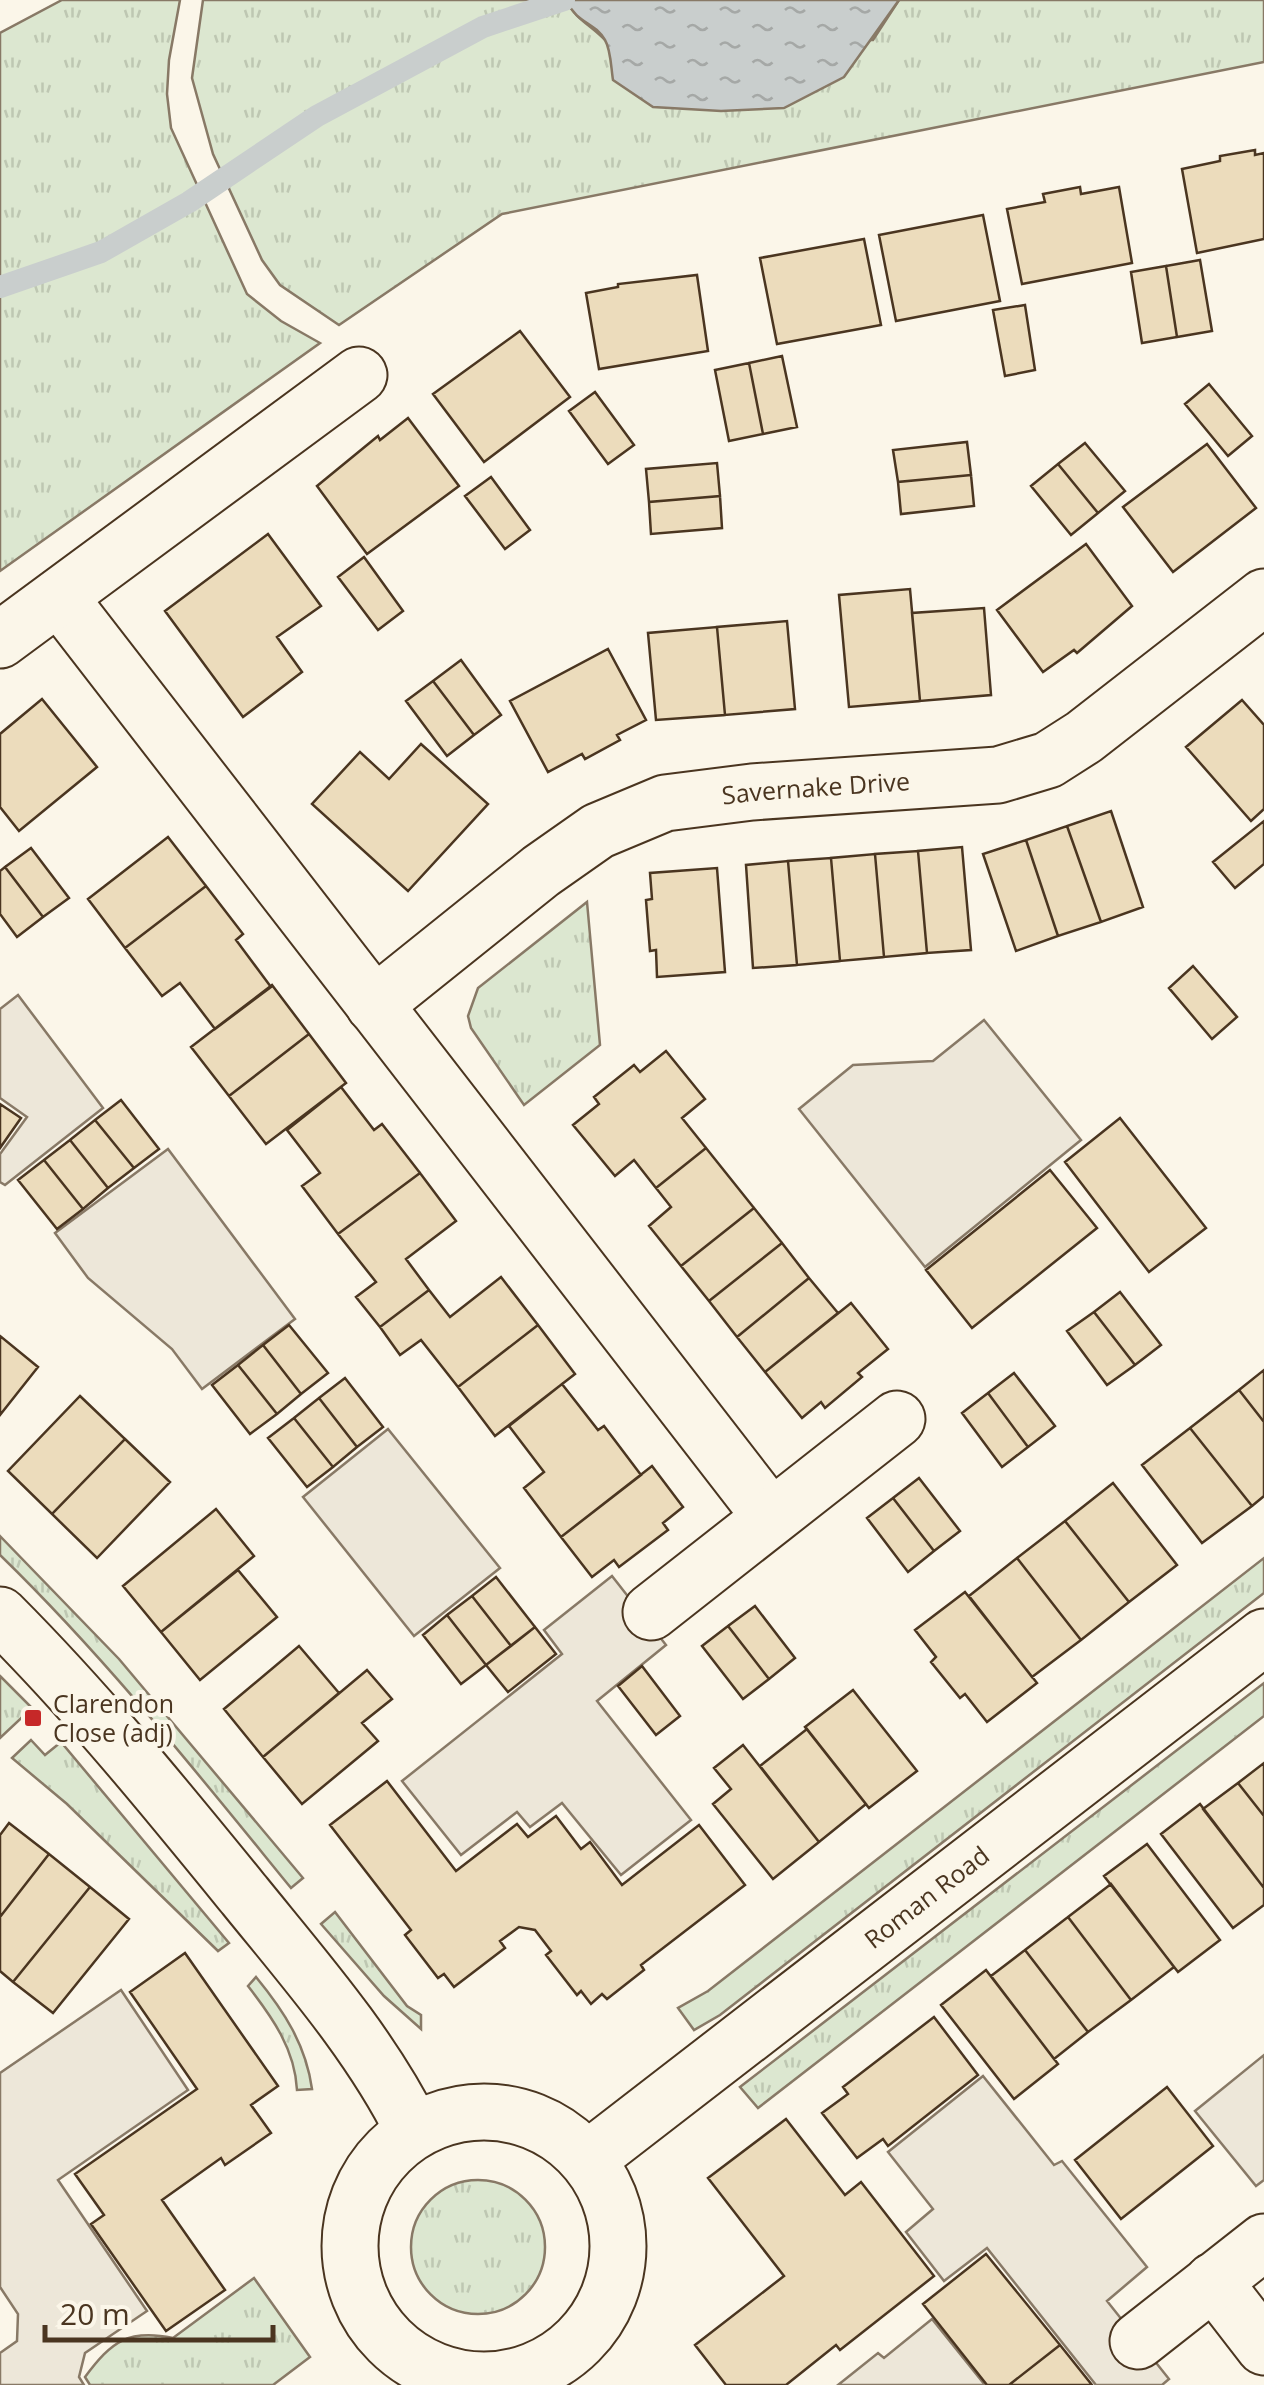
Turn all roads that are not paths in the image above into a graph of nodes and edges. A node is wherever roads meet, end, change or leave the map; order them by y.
1 (359, 375) dead end
2 (59, 597) junction
3 (1261, 606) edge
4 (0, 640) edge
5 (374, 1005) junction
6 (897, 1419) dead end
7 (772, 1518) junction
8 (650, 1612) dead end
9 (0, 1614) edge
10 (1264, 1637) edge
11 (413, 2130) junction
12 (588, 2159) junction
13 (1264, 2242) edge
14 (1213, 2281) junction
15 (1138, 2340) dead end
16 (1264, 2346) edge
17 (533, 2379) edge

1 - 2 street
2 - 4 street
2 - 5 street
3 - 5 street, Savernake Drive
5 - 7 street
6 - 7 street
7 - 8 street
9 - 11 street
10 - 12 street, Roman Road
11 - 12 street
11 - 17 street
12 - 17 street
13 - 14 street
14 - 15 street
14 - 16 street

